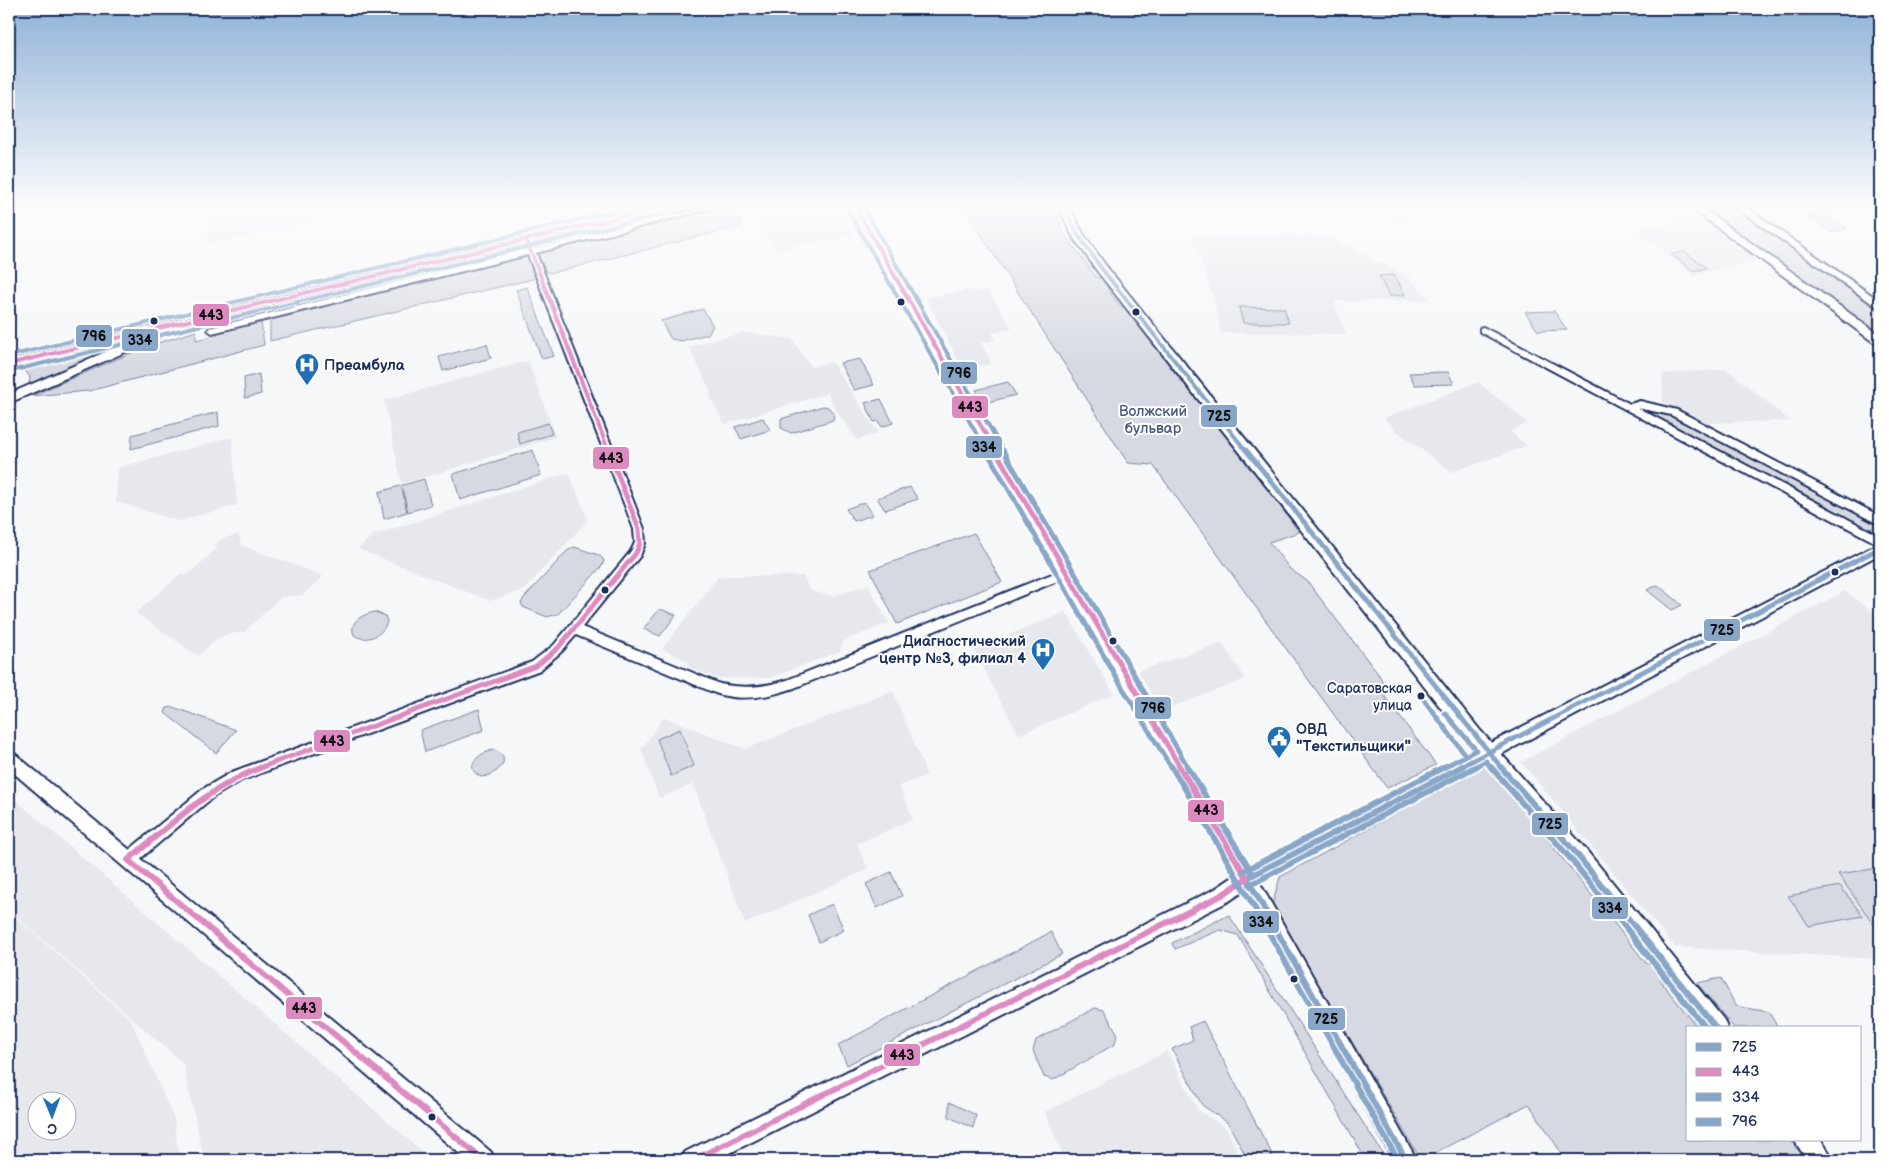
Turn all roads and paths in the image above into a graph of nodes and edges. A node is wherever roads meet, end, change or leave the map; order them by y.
1 (440, 260) edge
2 (496, 260) edge
3 (534, 260) edge
4 (885, 260) edge
5 (1095, 260) edge
6 (1767, 260) edge
7 (1814, 260) edge
8 (376, 275) junction
9 (404, 282) junction
10 (1880, 306) edge
11 (187, 320) junction
12 (212, 330) dead end
13 (1483, 330) dead end
14 (1880, 341) edge
15 (9, 364) edge
16 (9, 399) edge
17 (1630, 407) junction
18 (1880, 521) edge
19 (1880, 541) edge
20 (1880, 548) edge
21 (1066, 573) junction
22 (574, 629) junction
23 (1488, 752) junction
24 (9, 759) edge
25 (128, 860) junction
26 (1247, 878) junction
27 (1714, 1026) edge
28 (1808, 1142) edge
29 (483, 1160) edge
30 (694, 1160) edge
31 (1406, 1160) edge
32 (1822, 1160) edge

1 - 8 main road
2 - 9 street
3 - 22 street
4 - 21 street
5 - 23 main road
6 - 14 street
7 - 10 street
8 - 9 street
8 - 11 main road
9 - 12 street
11 - 15 main road
11 - 16 street
13 - 17 street
17 - 18 street
17 - 19 street
20 - 23 street
21 - 22 street
21 - 26 street
22 - 25 street
23 - 26 street
23 - 27 main road
24 - 25 street
25 - 29 street
26 - 30 street
26 - 31 street
28 - 32 main road

